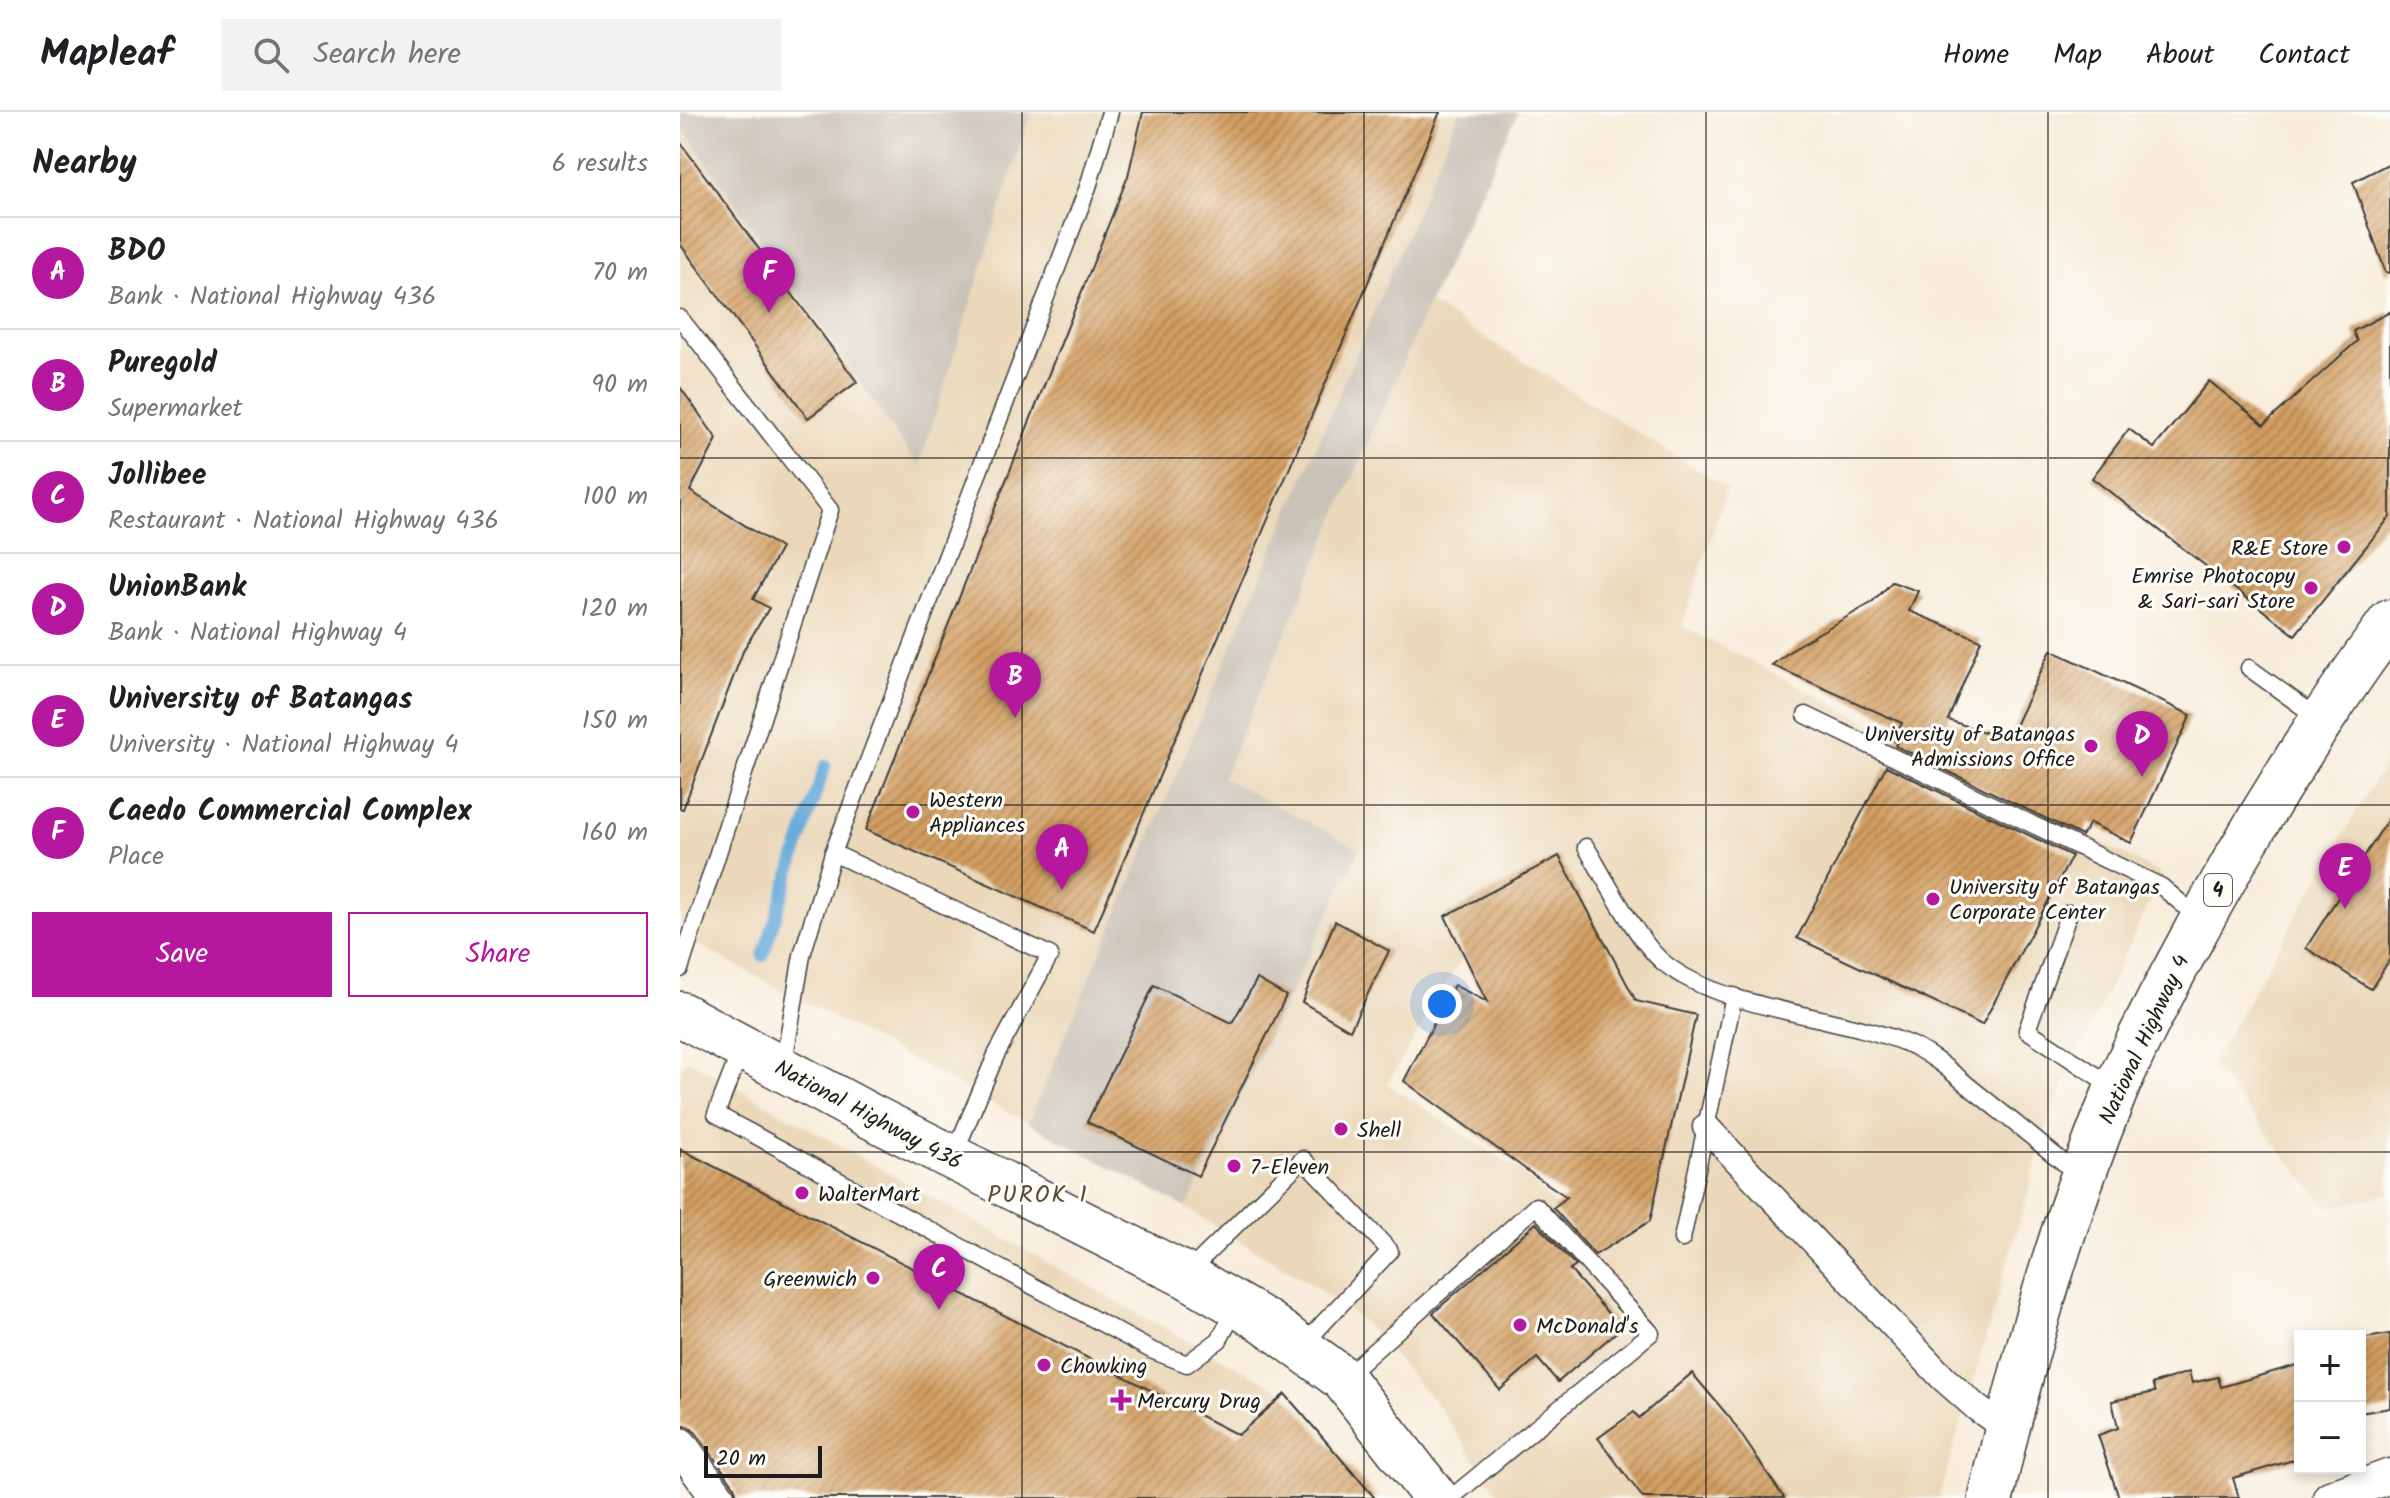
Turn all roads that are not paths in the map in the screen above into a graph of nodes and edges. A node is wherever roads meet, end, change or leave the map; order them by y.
1 (1110, 112) edge
2 (680, 318) edge
3 (2385, 639) edge
4 (2249, 668) dead end
5 (1806, 715) dead end
6 (2322, 721) junction
7 (1586, 847) dead end
8 (833, 853) junction
9 (2069, 913) dead end
10 (2201, 920) junction
11 (680, 969) edge
12 (1734, 996) junction
13 (680, 1014) edge
14 (743, 1046) junction
15 (783, 1070) junction
16 (2116, 1089) junction
17 (1706, 1127) junction
18 (952, 1158) junction
19 (2082, 1177) junction
20 (1682, 1239) dead end
21 (1185, 1275) junction
22 (1237, 1307) junction
23 (1301, 1348) junction
24 (1343, 1379) junction
25 (2006, 1429) junction
26 (680, 1445) edge
27 (2390, 1476) edge
28 (718, 1498) edge
29 (1436, 1498) edge
30 (1451, 1498) edge
31 (1991, 1498) edge
32 (2330, 1498) edge

1 - 8 lane
2 - 11 lane
3 - 6 main road, National Highway 4 / 4
4 - 6 lane
5 - 10 lane
6 - 10 main road, National Highway 4 / 4
7 - 12 lane
8 - 15 lane
8 - 18 lane
9 - 16 lane
10 - 16 main road, National Highway 4 / 4
12 - 17 lane
12 - 19 lane
13 - 14 main road, National Highway 436
14 - 15 main road, National Highway 436
14 - 22 lane
15 - 18 main road, National Highway 436
16 - 19 main road, National Highway 4 / 4
17 - 20 lane
17 - 25 street
18 - 21 main road, National Highway 436
19 - 25 main road, National Highway 4 / 4
21 - 22 main road, National Highway 436
21 - 23 lane
22 - 23 main road, National Highway 436
23 - 24 main road, National Highway 436
24 - 29 main road, National Highway 436
24 - 30 lane
25 - 31 main road, National Highway 4 / 4
26 - 28 street
27 - 32 street

